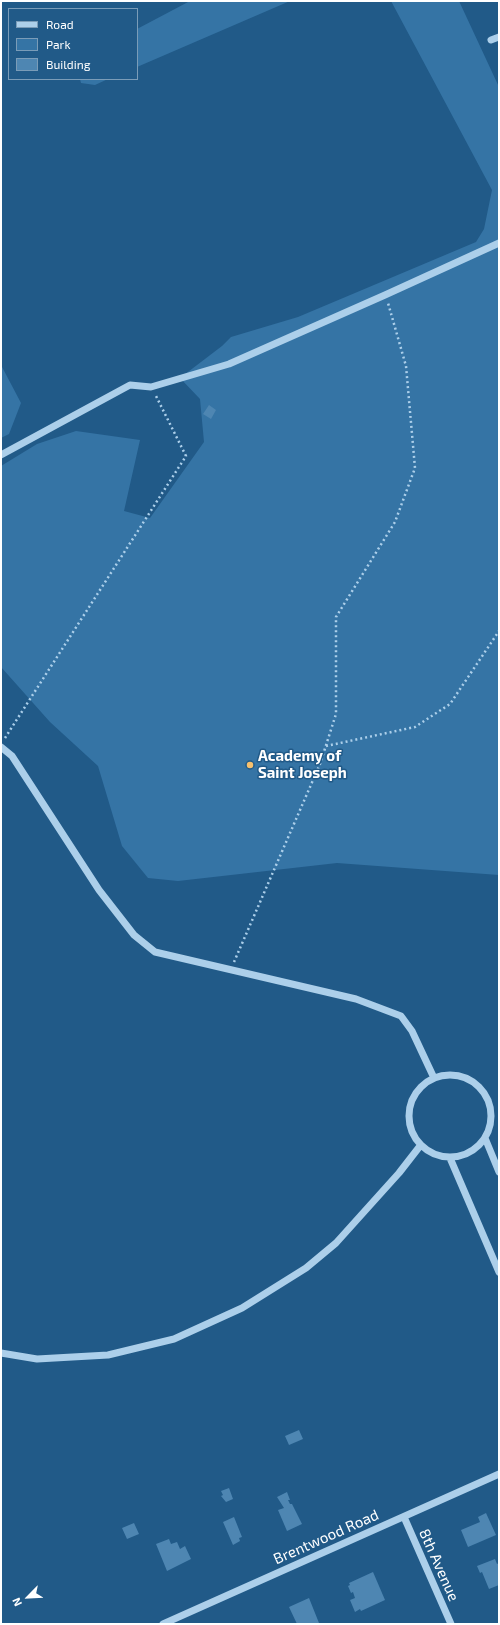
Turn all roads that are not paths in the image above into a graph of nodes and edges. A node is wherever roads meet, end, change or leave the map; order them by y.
1 (499, 36) edge
2 (491, 40) dead end
3 (499, 243) edge
4 (1, 455) edge
5 (1, 746) edge
6 (434, 1078) junction
7 (485, 1138) junction
8 (420, 1146) junction
9 (450, 1158) junction
10 (499, 1172) edge
11 (499, 1272) edge
12 (1, 1353) edge
13 (499, 1474) edge
14 (404, 1516) junction
15 (163, 1624) edge
16 (451, 1624) edge

1 - 2 street
3 - 4 street
5 - 6 street
6 - 7 street
6 - 8 street
7 - 9 street
7 - 10 street
8 - 9 street
8 - 12 street
9 - 11 street
13 - 14 street, Brentwood Road
14 - 15 street, Brentwood Road
14 - 16 street, 8th Avenue

